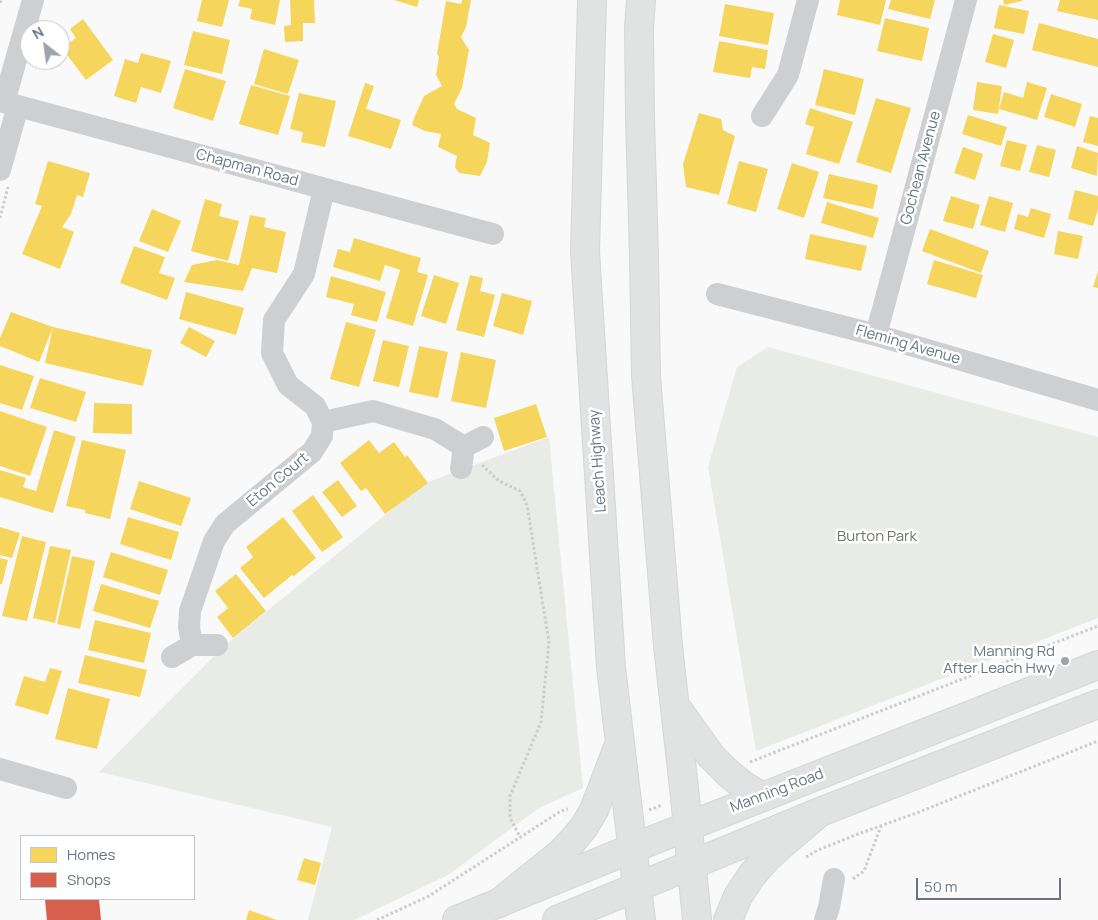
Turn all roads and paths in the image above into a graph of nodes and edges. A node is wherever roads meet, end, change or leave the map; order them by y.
1 (33, 0) edge
2 (575, 0) edge
3 (592, 0) edge
4 (640, 0) edge
5 (808, 0) edge
6 (966, 0) edge
7 (7, 103) edge
8 (762, 116) dead end
9 (0, 170) edge
10 (324, 189) junction
11 (493, 234) dead end
12 (585, 251) junction
13 (717, 294) dead end
14 (876, 335) junction
15 (1098, 400) edge
16 (323, 422) junction
17 (469, 450) joint
18 (1098, 626) edge
19 (192, 645) junction
20 (218, 645) dead end
21 (172, 657) dead end
22 (1098, 665) edge
23 (1098, 704) edge
24 (675, 706) junction
25 (620, 740) junction
26 (1098, 741) edge
27 (0, 769) edge
28 (728, 773) junction
29 (66, 788) dead end
30 (685, 797) junction
31 (763, 797) junction
32 (820, 812) junction
33 (629, 817) junction
34 (589, 819) junction
35 (688, 826) junction
36 (882, 826) junction
37 (520, 837) junction
38 (633, 848) junction
39 (802, 858) dead end
40 (692, 864) junction
41 (834, 884) joint
42 (637, 886) junction
43 (499, 902) junction
44 (564, 919) edge
45 (377, 920) edge
46 (457, 920) edge
47 (641, 920) edge
48 (697, 920) edge
49 (728, 920) edge
50 (825, 920) edge

1 - 7 street
2 - 12 main road
3 - 12 main road, Leach Highway
4 - 24 main road
5 - 8 street
6 - 14 street, Gochean Avenue
7 - 9 street
7 - 10 street, Chapman Road
10 - 11 street, Chapman Road
10 - 16 street
12 - 25 main road, Leach Highway
13 - 14 street, Fleming Avenue
14 - 15 street, Fleming Avenue
16 - 17 street
16 - 19 street, Eton Court
17 - 37 path
18 - 28 path
19 - 20 street
19 - 21 street
22 - 31 main road, Manning Road
23 - 32 main road
24 - 28 main road
24 - 30 main road
25 - 33 main road, Leach Highway
25 - 34 main road
26 - 36 path
27 - 29 street
28 - 31 main road
30 - 33 path
30 - 35 main road
31 - 35 main road, Manning Road
32 - 40 main road
32 - 49 main road
33 - 38 main road, Leach Highway
34 - 37 path
34 - 43 main road
35 - 38 main road, Manning Road
35 - 40 main road
36 - 39 path
36 - 41 path
37 - 45 path
38 - 42 main road, Leach Highway
38 - 43 main road, Manning Road
40 - 42 main road
40 - 48 main road
41 - 50 street
42 - 44 main road
42 - 47 main road, Leach Highway
43 - 46 main road, Manning Road

